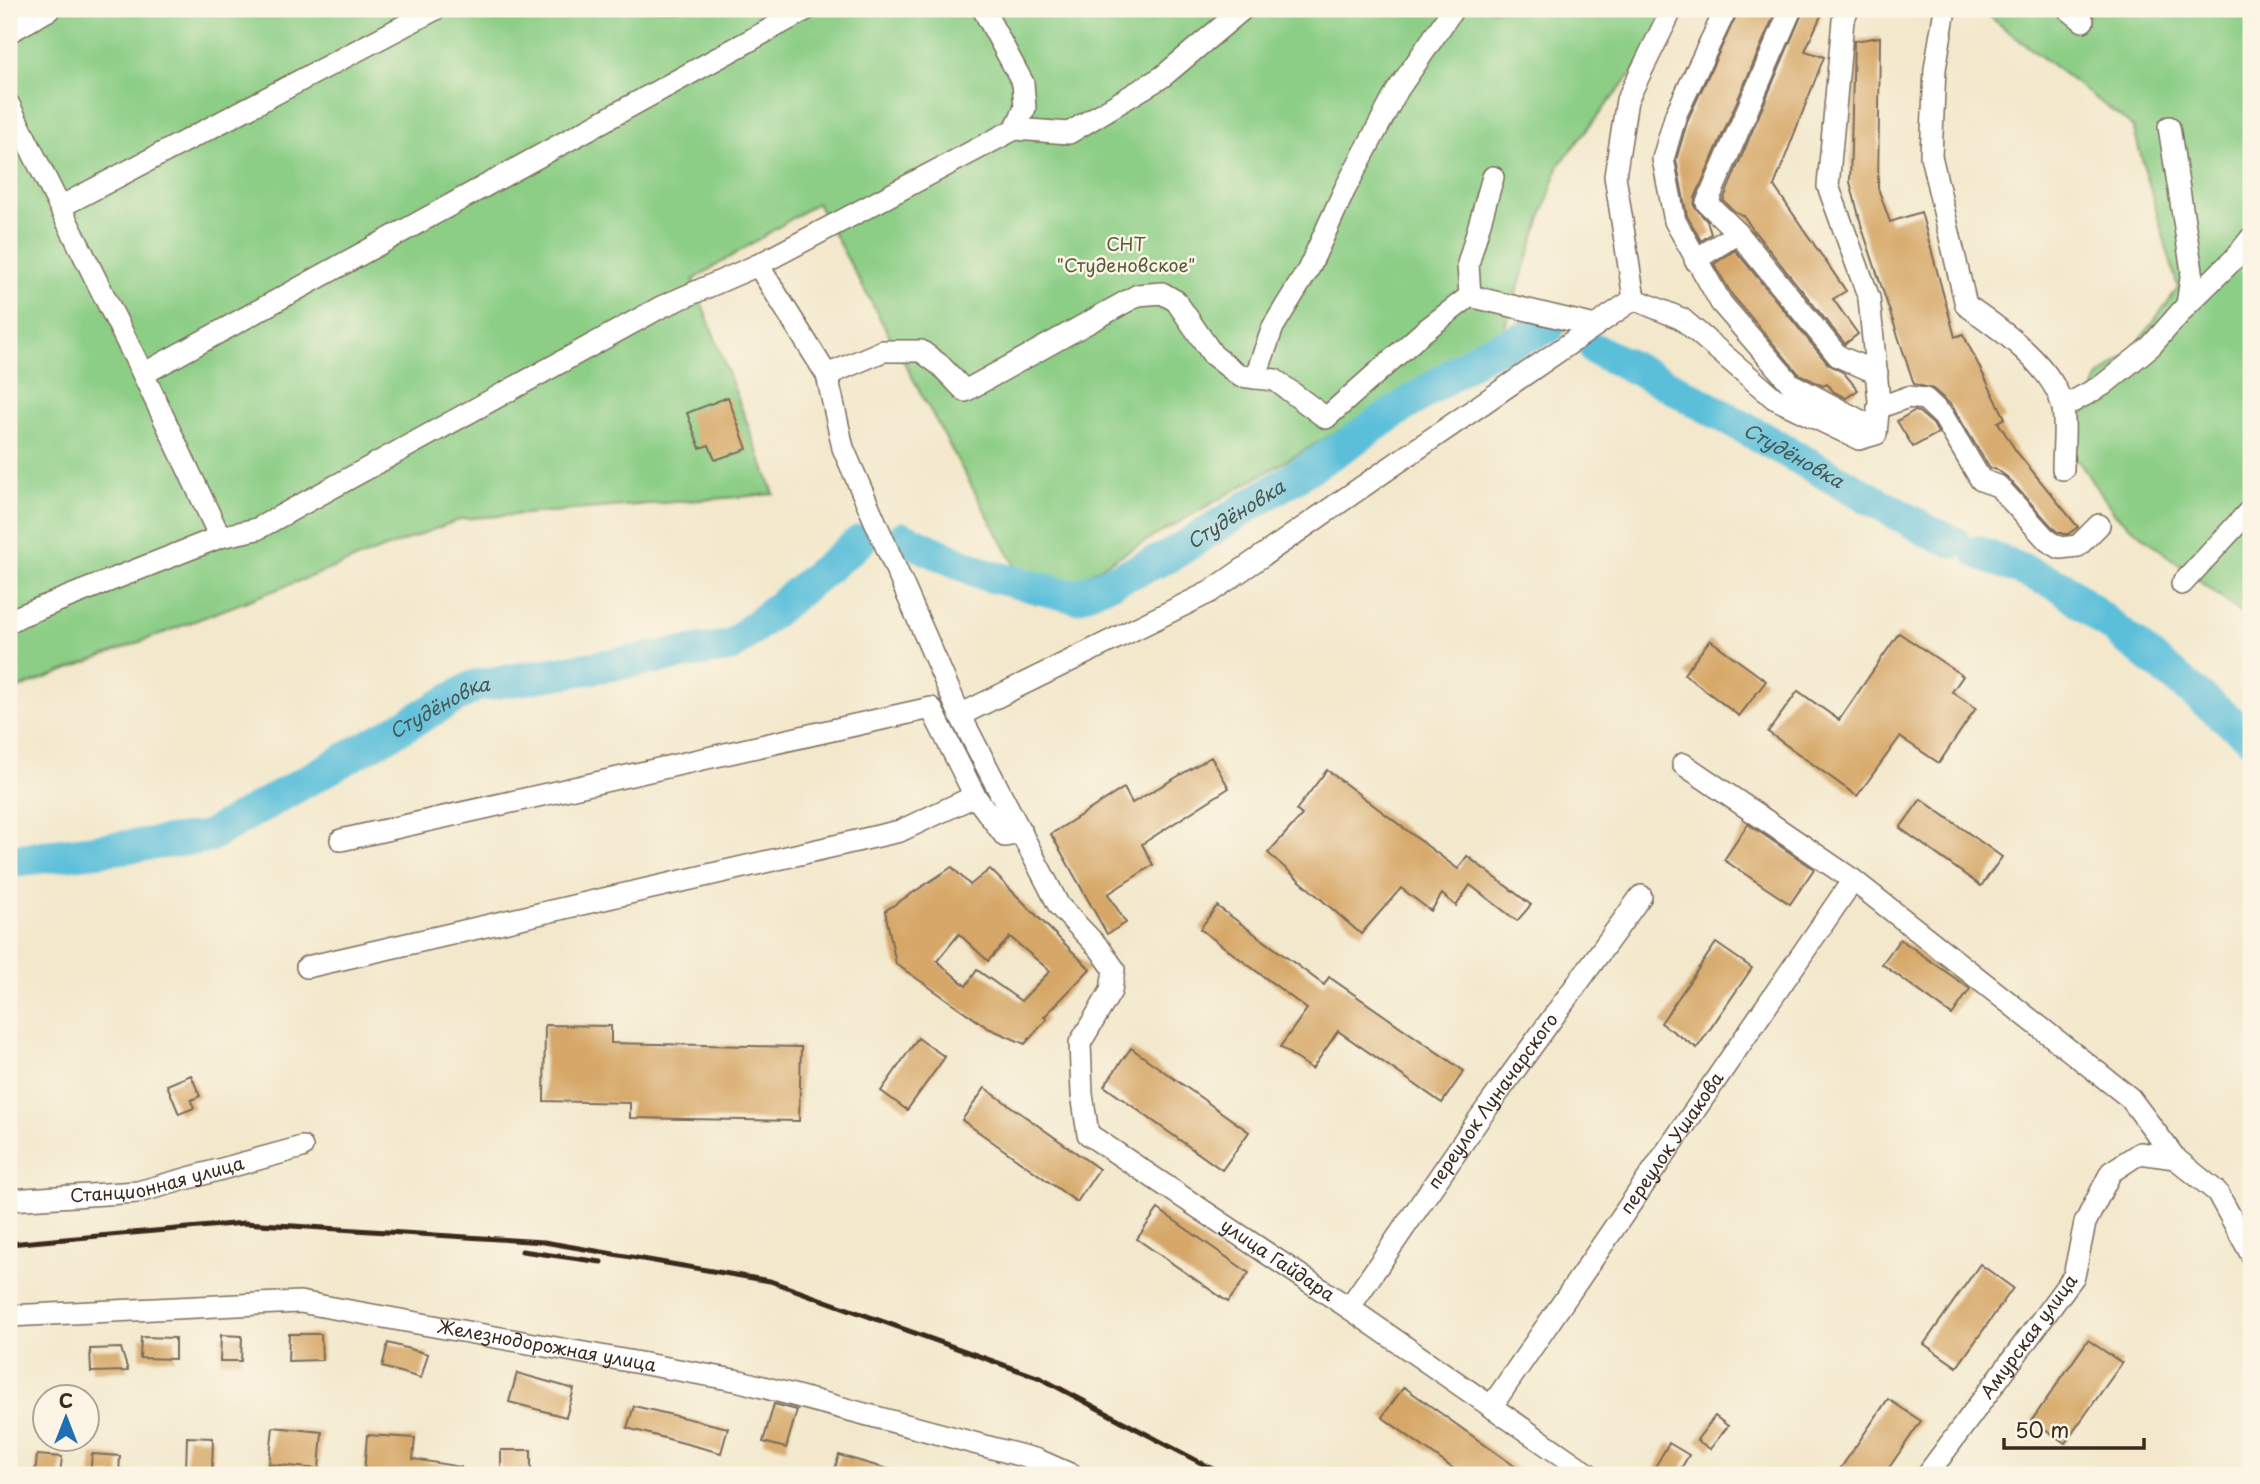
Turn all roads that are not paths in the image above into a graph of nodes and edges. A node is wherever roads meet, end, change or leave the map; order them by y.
1 (50, 9) edge
2 (436, 9) edge
3 (807, 9) edge
4 (983, 9) edge
5 (1243, 9) edge
6 (1453, 9) edge
7 (1672, 9) edge
8 (1726, 9) edge
9 (1791, 9) edge
10 (1848, 9) edge
11 (1945, 9) edge
12 (9, 32) edge
13 (9, 104) edge
14 (2169, 127) dead end
15 (1015, 129) junction
16 (1493, 177) dead end
17 (60, 208) junction
18 (1738, 233) junction
19 (2251, 238) edge
20 (1695, 260) junction
21 (758, 265) junction
22 (1470, 296) junction
23 (1634, 299) junction
24 (2187, 304) junction
25 (1595, 326) junction
26 (1877, 373) junction
27 (143, 374) junction
28 (827, 376) junction
29 (1255, 378) junction
30 (2063, 407) junction
31 (1877, 418) junction
32 (2063, 468) dead end
33 (2251, 509) edge
34 (2099, 525) dead end
35 (220, 537) junction
36 (2182, 584) dead end
37 (9, 622) edge
38 (960, 715) junction
39 (1682, 764) dead end
40 (975, 796) junction
41 (1022, 834) junction
42 (341, 840) dead end
43 (1853, 880) junction
44 (1641, 896) dead end
45 (307, 967) dead end
46 (302, 1147) dead end
47 (2175, 1158) junction
48 (9, 1200) edge
49 (2251, 1254) edge
50 (1349, 1308) junction
51 (9, 1316) edge
52 (1492, 1407) junction
53 (1072, 1475) edge
54 (1590, 1475) edge
55 (1927, 1475) edge

1 - 12 street
2 - 17 street
3 - 27 street
4 - 15 street
5 - 15 street
6 - 29 street
7 - 23 street
8 - 20 street
9 - 18 street
10 - 26 street
11 - 30 street
13 - 17 street
14 - 24 street
15 - 21 street
16 - 22 street
17 - 27 street
18 - 20 street
18 - 26 street
19 - 24 street
20 - 31 street
21 - 28 street
21 - 35 street
22 - 25 street
22 - 29 street
23 - 25 street
23 - 31 street
24 - 30 street
25 - 38 street
26 - 31 street
27 - 35 street
28 - 29 street
28 - 38 street
30 - 32 street
31 - 34 street
33 - 36 street
35 - 37 street
38 - 41 street
39 - 43 street
40 - 41 street
40 - 42 street
40 - 45 street
41 - 50 street, улица Гайдара
43 - 47 street
43 - 52 street, переулок Ушакова
44 - 50 street, переулок Луначарского
46 - 48 street, Станционная улица
47 - 49 street
47 - 55 street, Амурская улица
50 - 52 street, улица Гайдара
51 - 53 street, Железнодорожная улица
52 - 54 street, улица Гайдара

